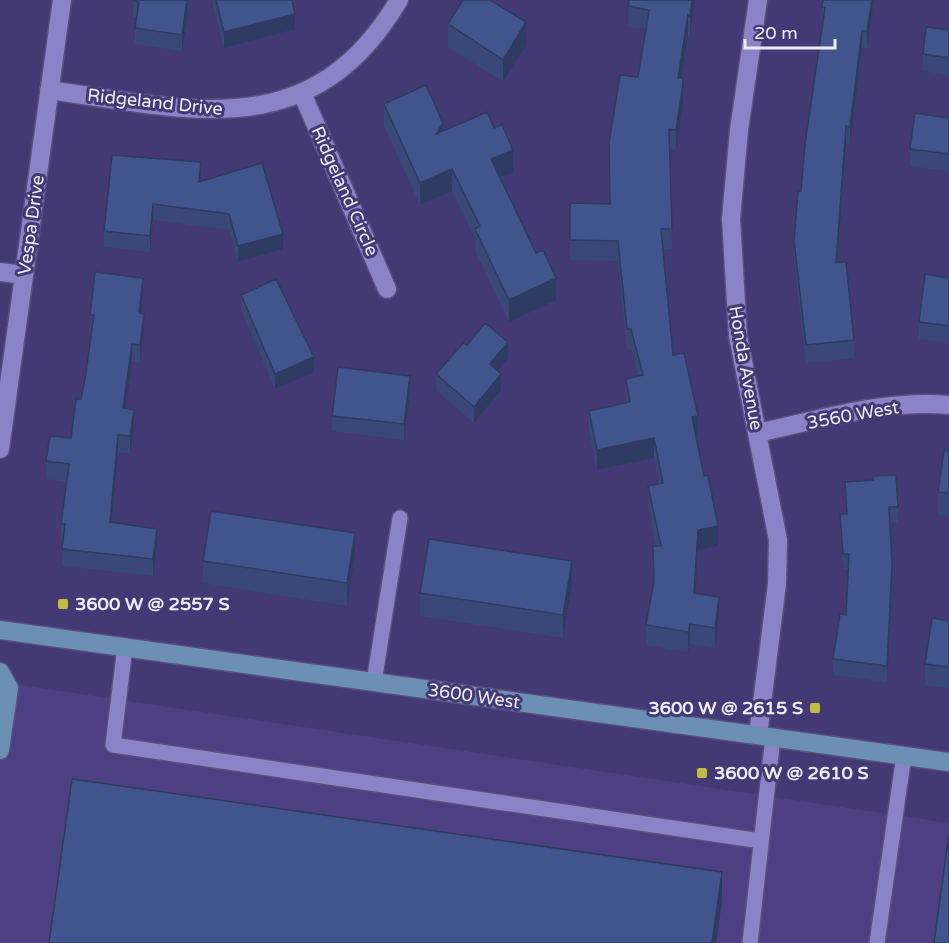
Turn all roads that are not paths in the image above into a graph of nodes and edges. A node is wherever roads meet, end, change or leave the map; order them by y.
1 (62, 0) edge
2 (399, 0) edge
3 (758, 0) edge
4 (49, 90) junction
5 (302, 93) junction
6 (0, 272) edge
7 (24, 275) junction
8 (387, 289) dead end
9 (949, 405) edge
10 (757, 433) junction
11 (0, 449) edge
12 (400, 518) dead end
13 (0, 630) edge
14 (125, 647) junction
15 (0, 672) edge
16 (374, 682) junction
17 (766, 736) junction
18 (0, 750) edge
19 (904, 755) junction
20 (949, 762) edge
21 (761, 841) junction
22 (750, 943) edge
23 (876, 943) edge

1 - 4 street, Vespa Drive
2 - 5 street, Ridgeland Drive
3 - 10 street, Honda Avenue
4 - 5 street, Ridgeland Drive
4 - 7 street, Vespa Drive
5 - 8 street, Ridgeland Circle
6 - 7 street
7 - 11 street, Vespa Drive
9 - 10 street, 3560 West
10 - 17 street, Honda Avenue
12 - 16 lane
13 - 14 street, 3600 West
14 - 16 street, 3600 West
14 - 21 lane
15 - 18 street
16 - 17 street, 3600 West
17 - 19 street, 3600 West
17 - 21 lane
19 - 20 street, 3600 West
19 - 23 lane
21 - 22 lane

